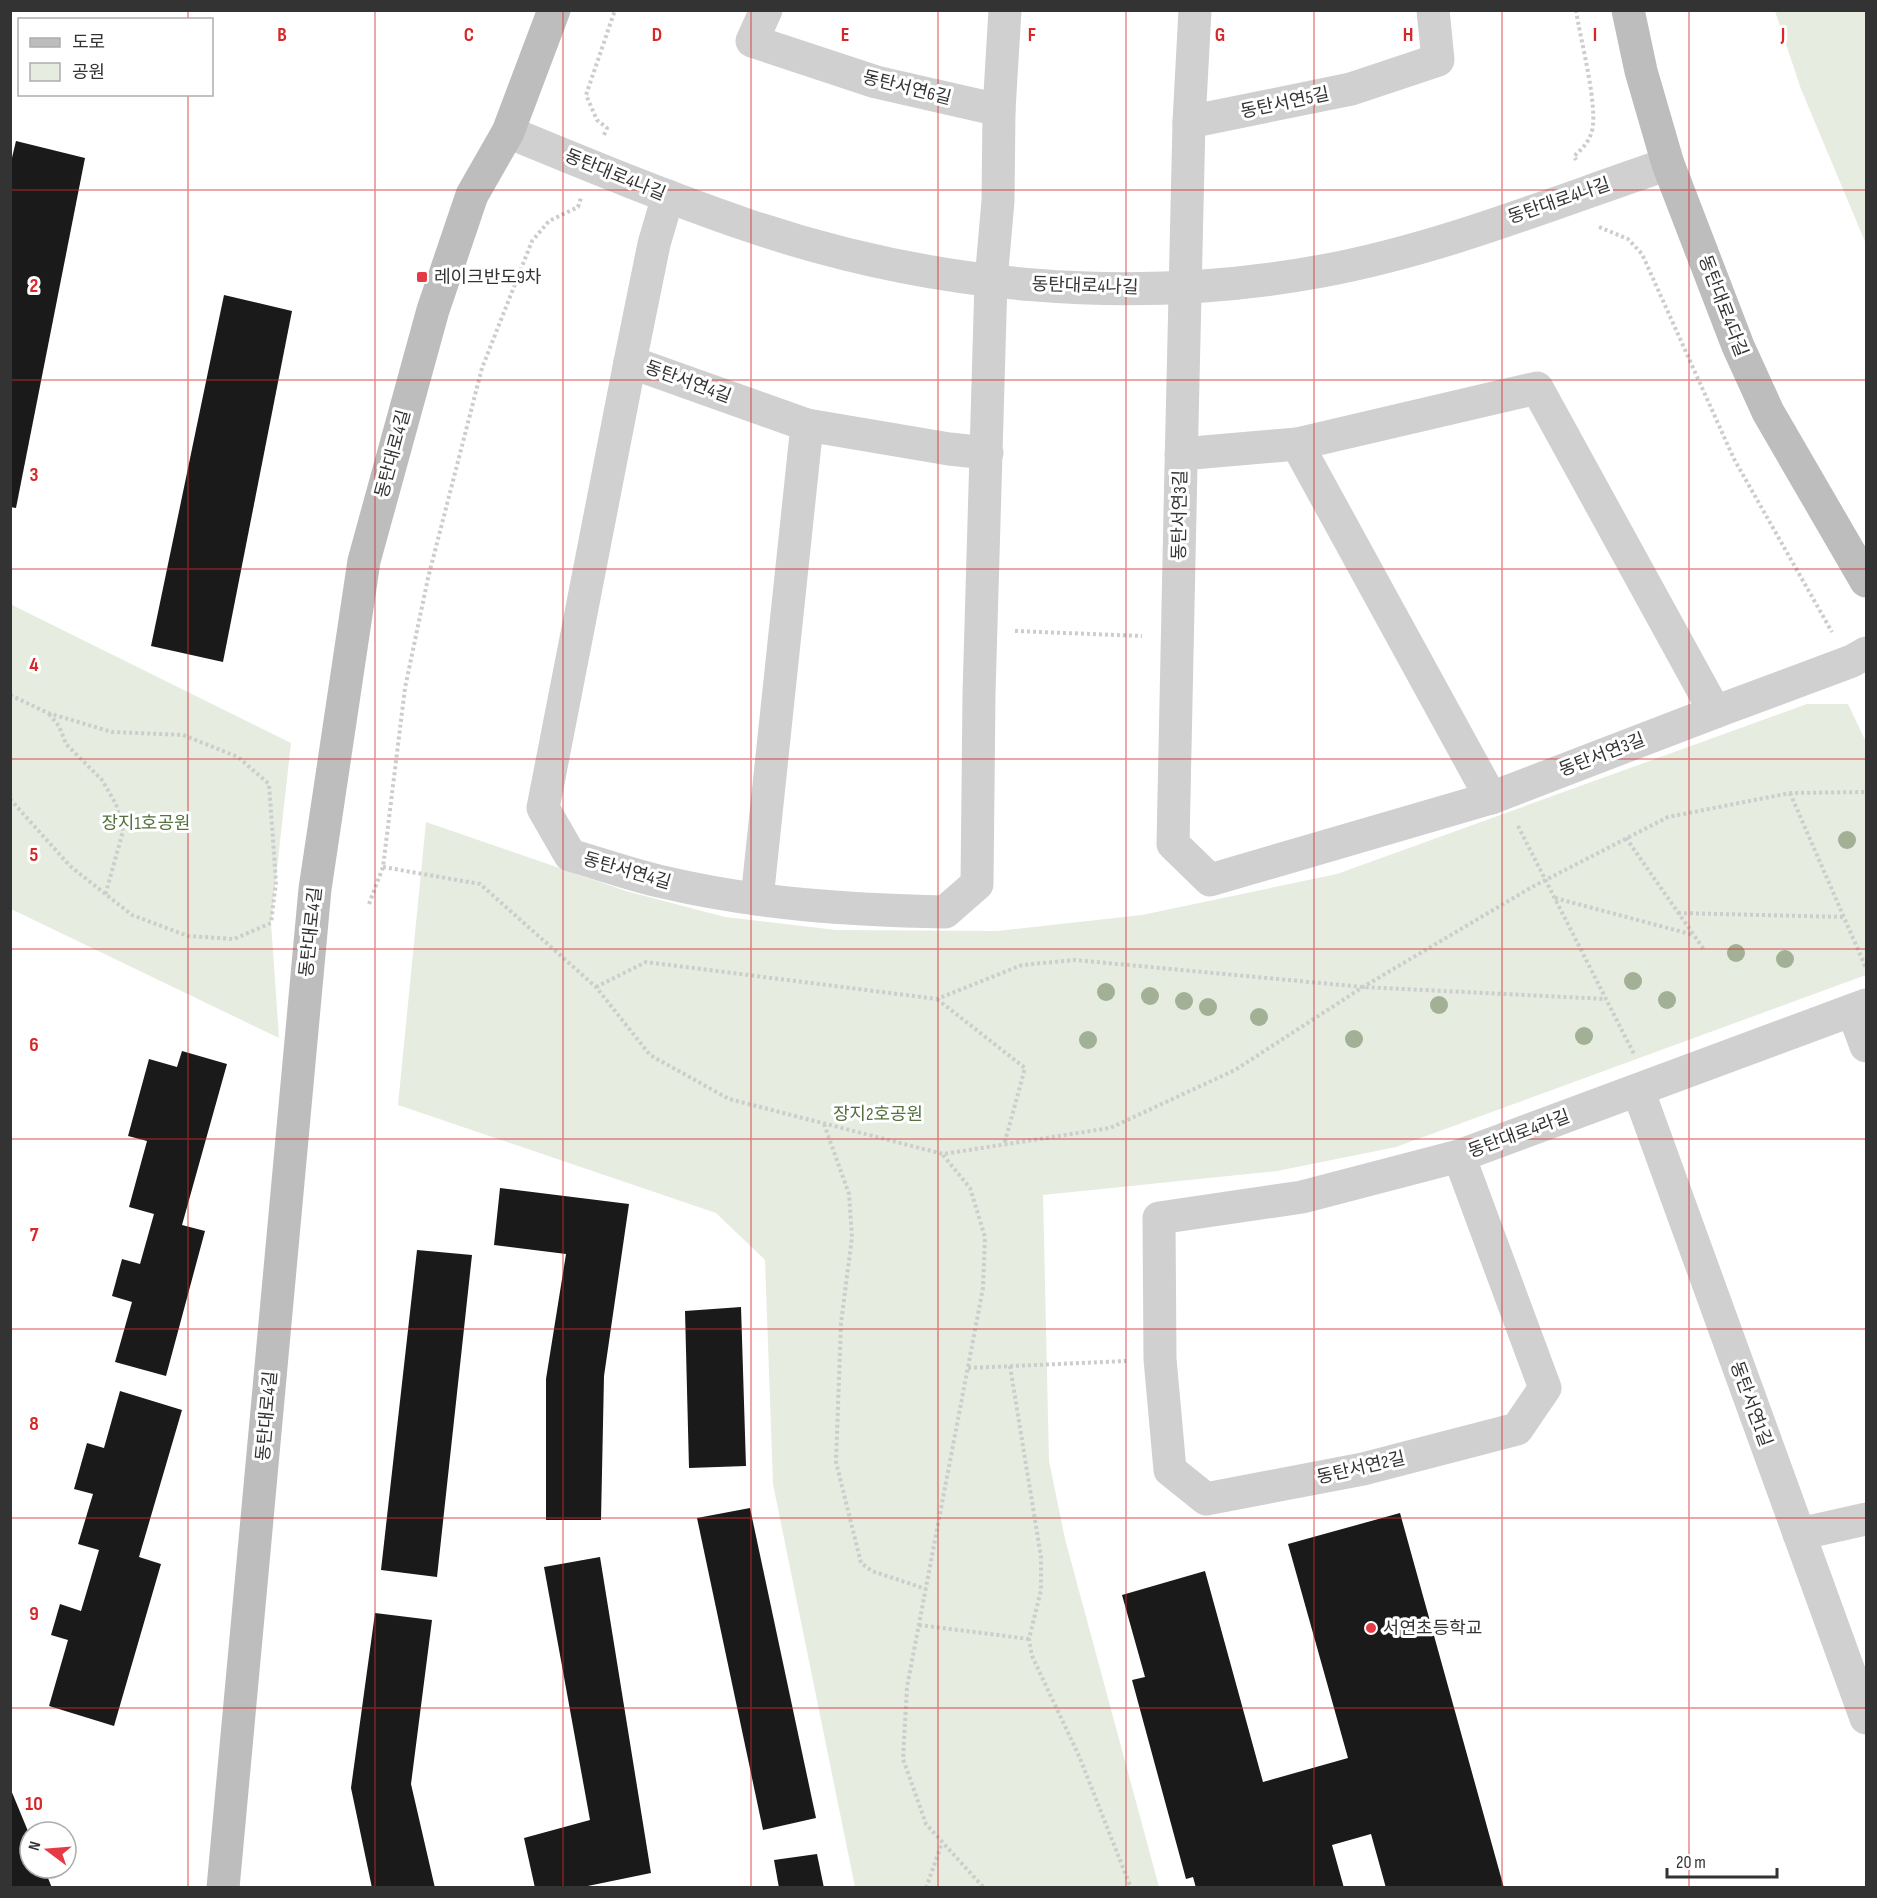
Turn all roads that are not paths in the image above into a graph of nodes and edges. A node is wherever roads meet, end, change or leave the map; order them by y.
1 (554, 10) edge
2 (766, 10) edge
3 (1005, 10) edge
4 (1195, 10) edge
5 (1433, 10) edge
6 (1628, 10) edge
7 (999, 110) junction
8 (1189, 122) junction
9 (508, 132) junction
10 (1668, 164) junction
11 (668, 196) junction
12 (991, 281) junction
13 (1185, 288) junction
14 (630, 362) junction
15 (807, 424) junction
16 (1297, 444) junction
17 (987, 453) junction
18 (1181, 454) junction
19 (1866, 581) edge
20 (1866, 653) edge
21 (1715, 712) junction
22 (1491, 798) junction
23 (757, 899) junction
24 (1860, 1008) edge
25 (1866, 1047) edge
26 (1638, 1090) junction
27 (1459, 1156) junction
28 (1159, 1218) joint
29 (1866, 1519) edge
30 (1799, 1534) junction
31 (1866, 1718) edge
32 (223, 1887) edge

1 - 9 street, 동탄대로4길
2 - 7 street, 동탄서연6길
3 - 7 street
4 - 8 street
5 - 8 street, 동탄서연5길
6 - 10 street, 동탄대로4다길
7 - 12 street, 동탄서연4길
8 - 13 street, 동탄서연3길
9 - 11 street, 동탄대로4나길
9 - 32 street, 동탄대로4길
10 - 13 street, 동탄대로4나길
10 - 19 street, 동탄대로4다길
11 - 12 street, 동탄대로4나길
11 - 14 street
12 - 13 street, 동탄대로4나길
12 - 17 street, 동탄서연4길
13 - 18 street, 동탄서연3길
14 - 15 street, 동탄서연4길
14 - 23 street, 동탄서연4길
15 - 17 street, 동탄서연4길
15 - 23 street
16 - 18 street, 동탄서연3길
16 - 21 street, 동탄서연3길
16 - 22 street
17 - 23 street, 동탄서연4길
18 - 22 street, 동탄서연3길
20 - 21 street
21 - 22 street, 동탄서연3길
24 - 25 street
24 - 26 street, 동탄대로4라길
26 - 27 street, 동탄대로4라길
26 - 30 street, 동탄서연1길
27 - 28 street, 동탄대로4라길
27 - 28 street, 동탄서연2길
29 - 30 street
30 - 31 street, 동탄서연1길

